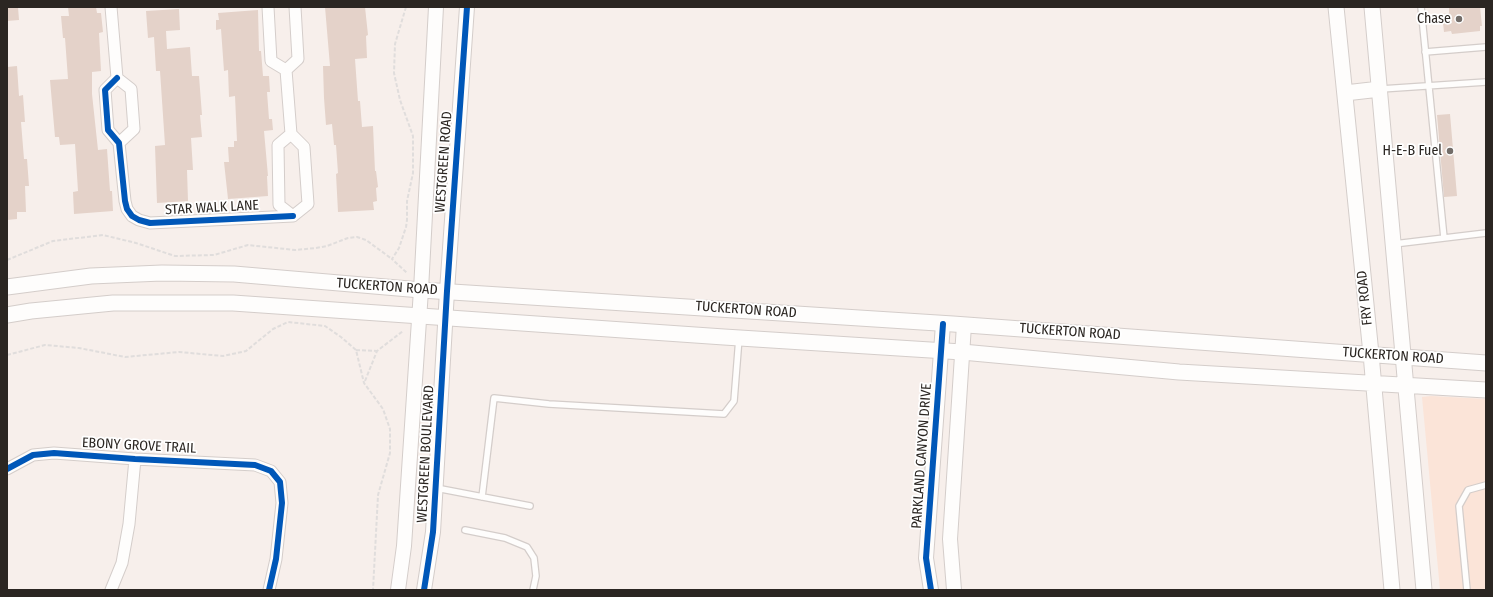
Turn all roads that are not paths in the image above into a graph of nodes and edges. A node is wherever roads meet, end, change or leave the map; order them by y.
1 (112, 7) edge
2 (268, 7) edge
3 (296, 7) edge
4 (436, 7) edge
5 (467, 7) edge
6 (1336, 7) edge
7 (1372, 7) edge
8 (1421, 7) edge
9 (1486, 47) edge
10 (1425, 52) junction
11 (286, 70) junction
12 (117, 78) junction
13 (1486, 82) edge
14 (1429, 87) junction
15 (1380, 89) junction
16 (1345, 93) junction
17 (290, 134) junction
18 (119, 143) junction
19 (294, 216) junction
20 (1486, 233) edge
21 (1444, 238) junction
22 (1393, 244) junction
23 (7, 287) edge
24 (421, 290) junction
25 (447, 292) junction
26 (7, 315) edge
27 (418, 316) junction
28 (445, 318) junction
29 (943, 324) junction
30 (964, 325) junction
31 (739, 338) junction
32 (941, 351) junction
33 (962, 352) junction
34 (1371, 354) junction
35 (1404, 357) junction
36 (1486, 363) edge
37 (1373, 384) junction
38 (1406, 385) junction
39 (1486, 390) edge
40 (135, 459) junction
41 (7, 469) edge
42 (1486, 484) edge
43 (436, 488) junction
44 (482, 497) junction
45 (530, 506) dead end
46 (465, 530) dead end
47 (111, 590) edge
48 (269, 590) edge
49 (399, 590) edge
50 (424, 590) edge
51 (533, 590) edge
52 (931, 590) edge
53 (954, 590) edge
54 (1392, 590) edge
55 (1424, 590) edge
56 (1467, 590) edge

1 - 12 street
2 - 11 street
3 - 11 street
4 - 24 street, WESTGREEN ROAD
5 - 25 street, WESTGREEN ROAD
6 - 16 main road, FRY ROAD
7 - 15 main road
8 - 10 lane
9 - 10 lane
10 - 14 lane
11 - 17 street
12 - 18 street
12 - 18 street
13 - 14 lane
14 - 15 lane
14 - 21 lane
15 - 16 main road
15 - 22 main road
16 - 34 main road, FRY ROAD
17 - 19 street
17 - 19 street
18 - 19 street, STAR WALK LANE
20 - 21 lane
21 - 22 lane
22 - 35 main road
23 - 24 main road, TUCKERTON ROAD
24 - 25 main road, TUCKERTON ROAD
24 - 27 street, WESTGREEN ROAD
25 - 28 street, WESTGREEN ROAD
25 - 29 main road, TUCKERTON ROAD
26 - 27 main road, TUCKERTON ROAD
27 - 28 main road, TUCKERTON ROAD
27 - 49 street, WESTGREEN BOULEVARD
28 - 31 main road, TUCKERTON ROAD
28 - 43 street, WESTGREEN BOULEVARD
29 - 30 main road, TUCKERTON ROAD
29 - 32 street, PARKLAND CANYON DRIVE
30 - 33 street
30 - 34 main road, TUCKERTON ROAD
31 - 32 main road, TUCKERTON ROAD
31 - 44 lane
32 - 33 main road, TUCKERTON ROAD
32 - 52 street, PARKLAND CANYON DRIVE
33 - 37 main road, TUCKERTON ROAD
33 - 53 street
34 - 35 main road, TUCKERTON ROAD
34 - 37 main road, FRY ROAD
35 - 36 main road, TUCKERTON ROAD
35 - 38 main road
37 - 38 main road, TUCKERTON ROAD
37 - 54 main road, FRY ROAD
38 - 39 main road, TUCKERTON ROAD
38 - 55 main road
40 - 41 street, EBONY GROVE TRAIL
40 - 47 street
40 - 48 street, EBONY GROVE TRAIL
42 - 56 lane
43 - 44 lane
43 - 50 street, WESTGREEN BOULEVARD
44 - 45 lane
46 - 51 lane

